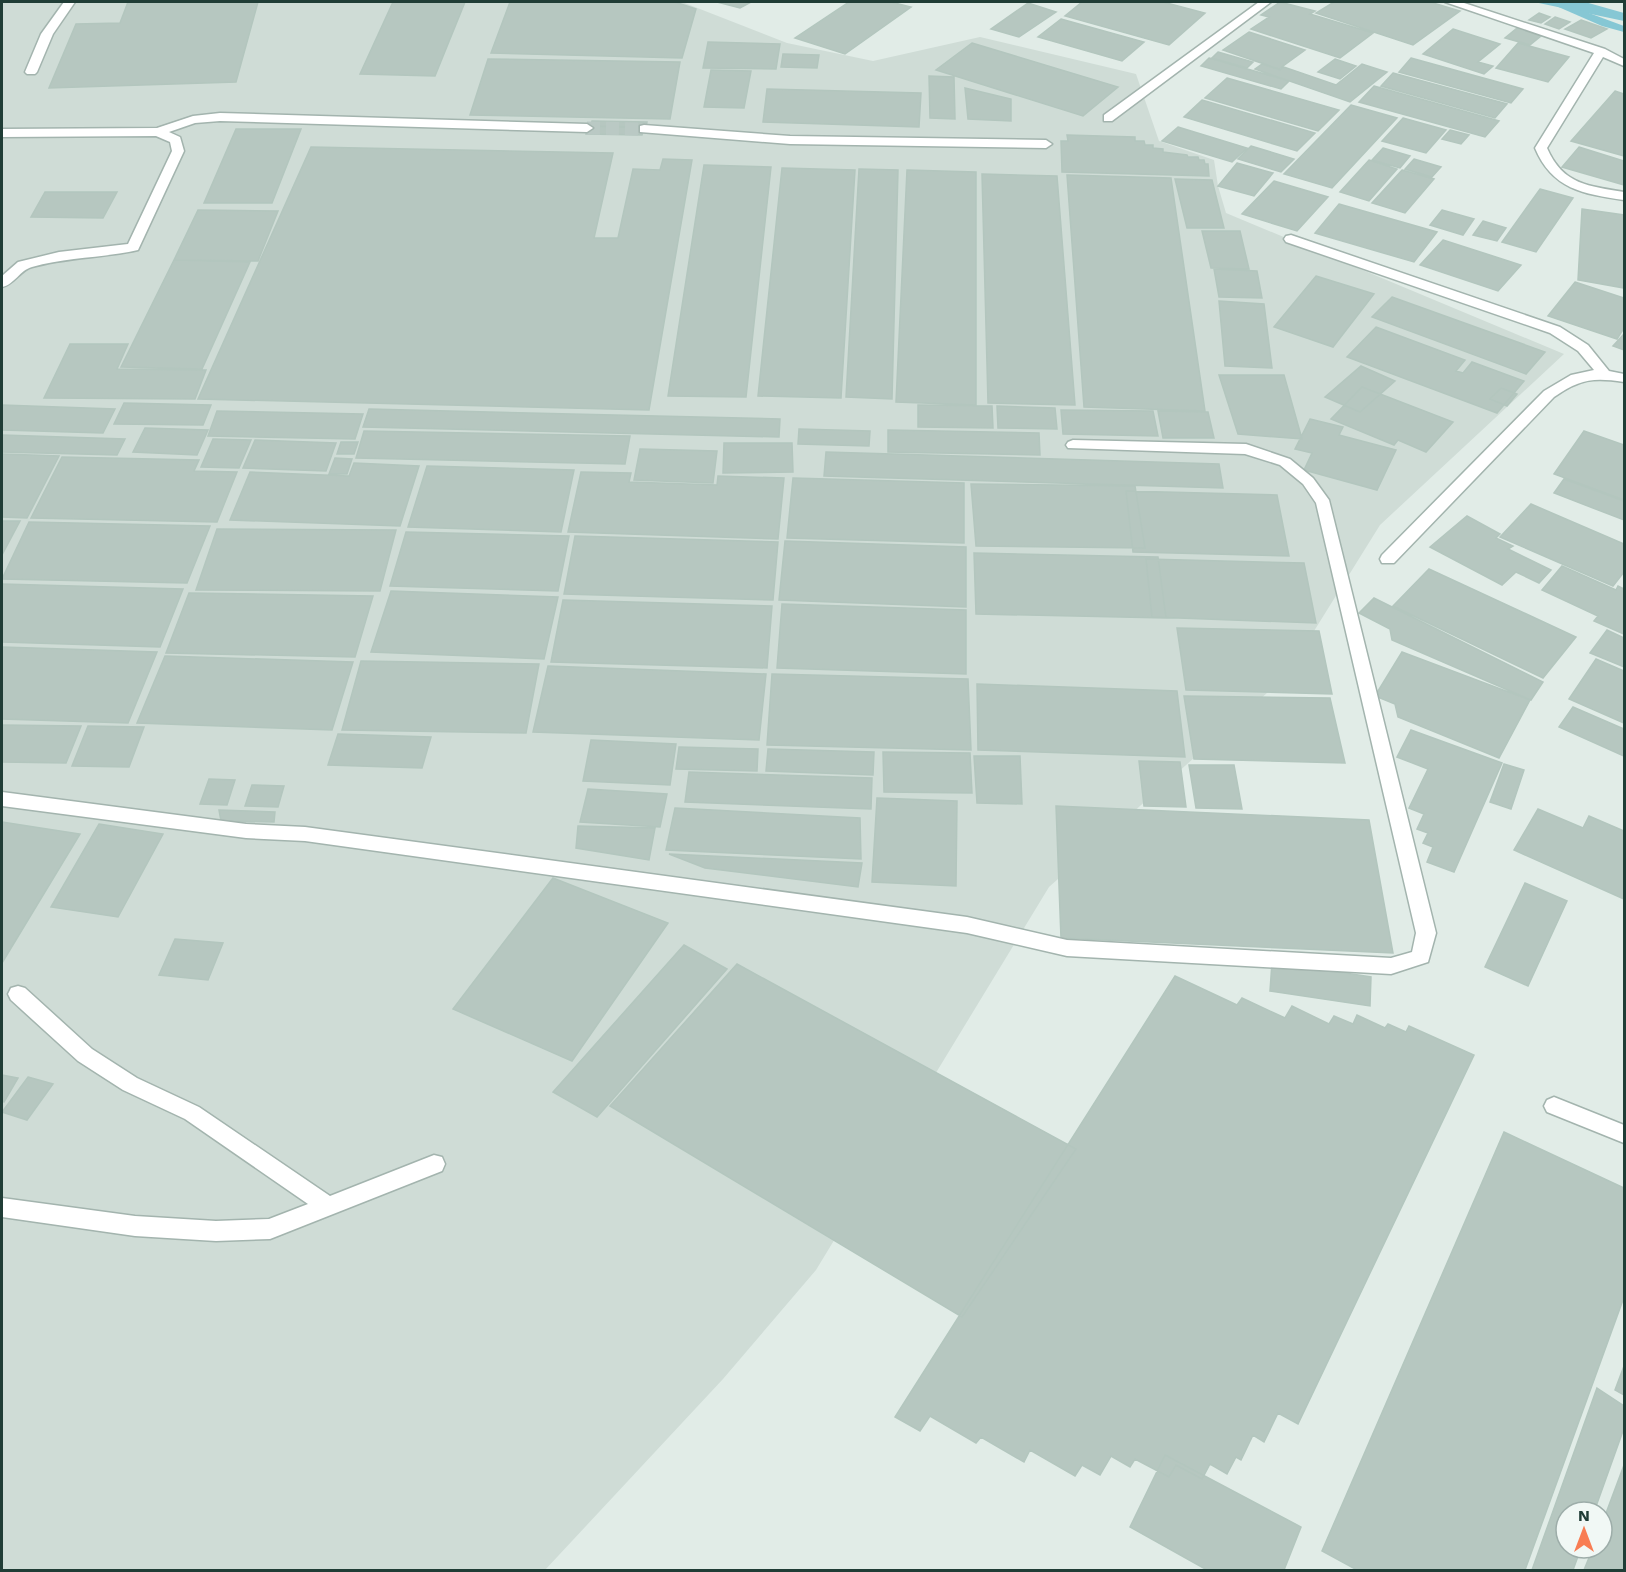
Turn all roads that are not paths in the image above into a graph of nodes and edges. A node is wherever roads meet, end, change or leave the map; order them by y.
1 (69, 2) edge
2 (1264, 2) edge
3 (1451, 2) edge
4 (1601, 51) junction
5 (1624, 63) edge
6 (31, 72) dead end
7 (1108, 118) dead end
8 (587, 128) tunnel mouth
9 (644, 129) tunnel mouth
10 (158, 132) junction
11 (2, 133) edge
12 (1046, 144) dead end
13 (1624, 196) edge
14 (1292, 239) dead end
15 (2, 283) edge
16 (1603, 373) junction
17 (1624, 378) edge
18 (1072, 444) dead end
19 (1388, 559) dead end
20 (2, 799) edge
21 (18, 994) dead end
22 (1554, 1106) dead end
23 (1624, 1134) edge
24 (434, 1164) dead end
25 (329, 1207) junction
26 (2, 1208) edge

1 - 6 street
2 - 7 street
3 - 4 street
4 - 5 street
4 - 13 street
8 - 10 street
9 - 12 street
10 - 11 street
10 - 15 street
14 - 16 street
16 - 17 street
16 - 19 street
18 - 20 street
21 - 25 street
22 - 23 street
24 - 25 street
25 - 26 street

